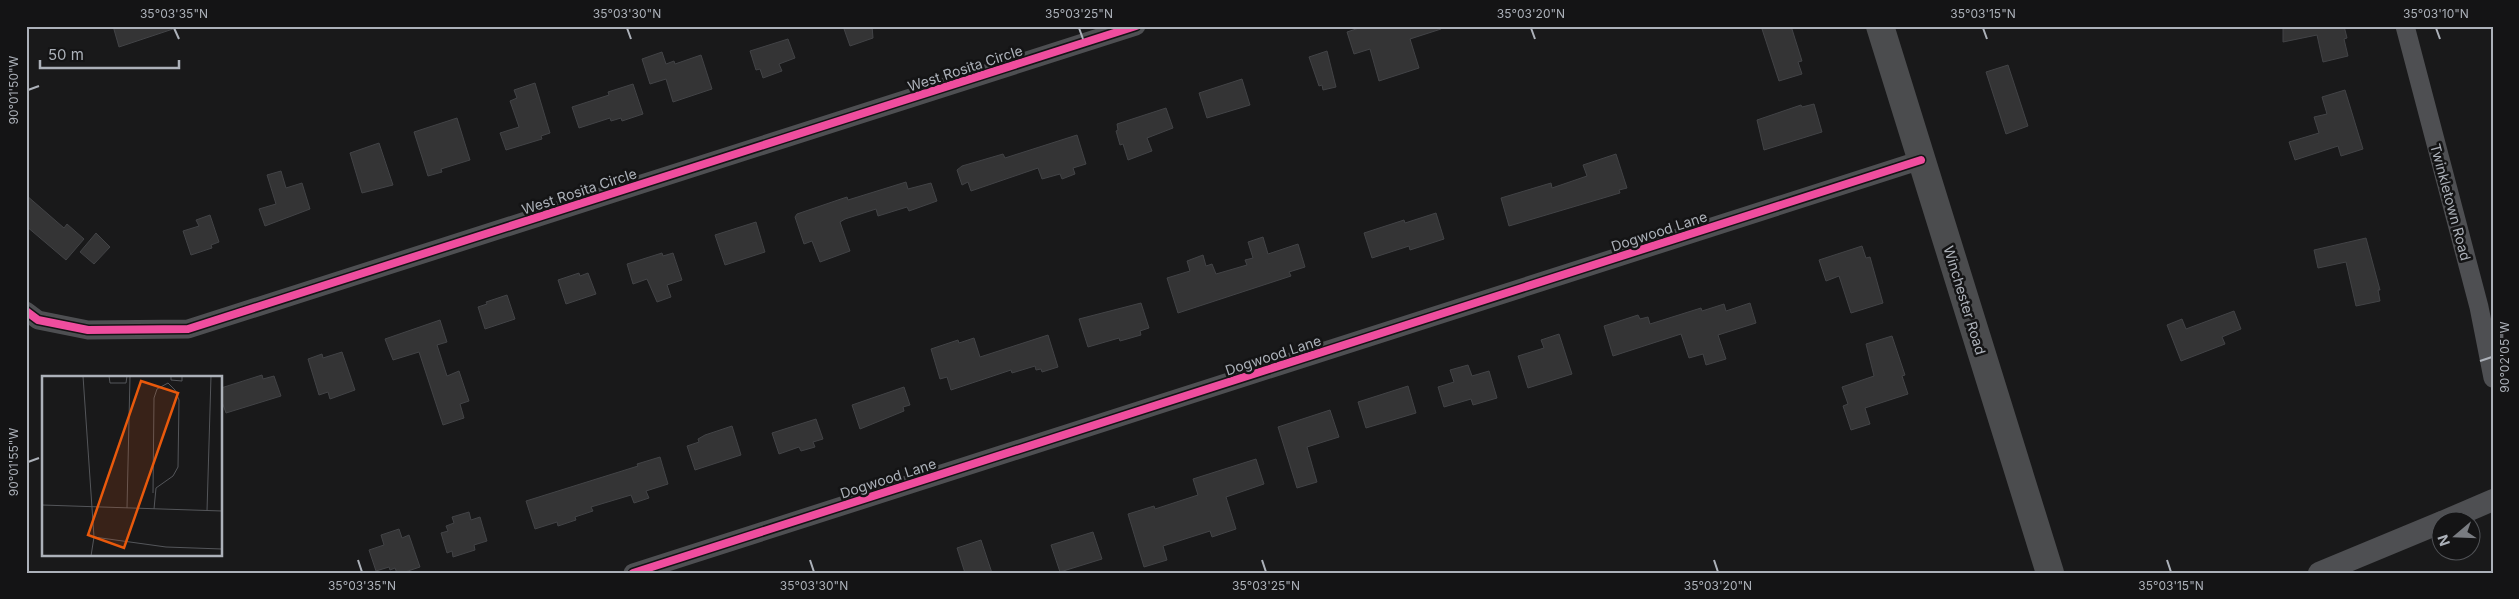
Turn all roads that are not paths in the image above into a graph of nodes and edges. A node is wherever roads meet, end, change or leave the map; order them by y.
1 (1136, 26) edge
2 (1880, 26) edge
3 (2405, 26) edge
4 (1921, 160) junction
5 (26, 311) edge
6 (2493, 378) edge
7 (2493, 500) edge
8 (2465, 512) edge
9 (2432, 526) edge
10 (633, 573) edge
11 (2050, 573) edge
12 (2319, 573) edge

1 - 5 street, West Rosita Circle
2 - 4 main road, Winchester Road
3 - 6 street, Twinkletown Road
4 - 10 street, Dogwood Lane
4 - 11 main road, Winchester Road
7 - 8 street
9 - 12 street

